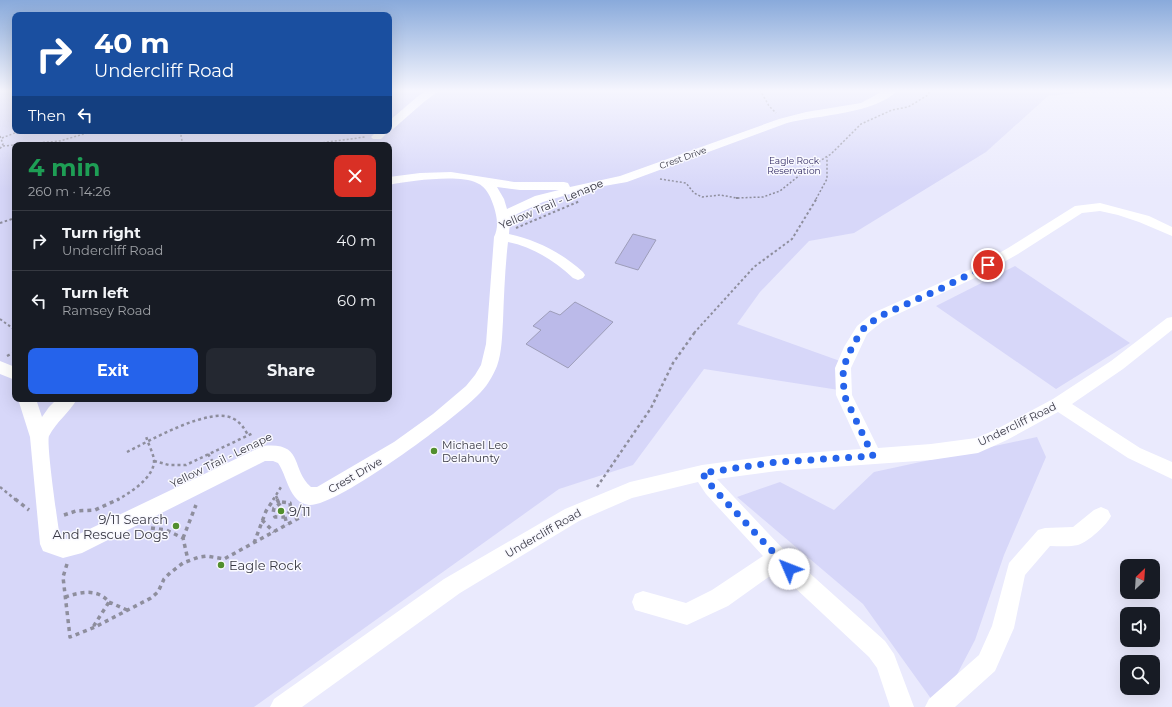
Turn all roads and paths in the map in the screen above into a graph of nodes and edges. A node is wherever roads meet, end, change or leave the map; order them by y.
1 (777, 123) edge
2 (12, 134) edge
3 (85, 134) edge
4 (381, 134) edge
5 (1, 137) edge
6 (60, 142) edge
7 (326, 142) edge
8 (12, 145) edge
9 (3, 146) junction
10 (0, 149) edge
11 (827, 156) dead end
12 (392, 180) edge
13 (484, 182) junction
14 (586, 186) junction
15 (584, 199) dead end
16 (12, 219) edge
17 (0, 223) edge
18 (505, 229) junction
19 (1172, 232) edge
20 (578, 275) dead end
21 (0, 318) edge
22 (1172, 322) edge
23 (12, 328) edge
24 (28, 402) edge
25 (65, 402) edge
26 (1059, 404) junction
27 (253, 433) dead end
28 (248, 435) junction
29 (146, 436) dead end
30 (39, 437) junction
31 (148, 442) junction
32 (127, 452) dead end
33 (873, 456) junction
34 (154, 461) junction
35 (1172, 471) edge
36 (702, 473) junction
37 (284, 483) dead end
38 (0, 487) edge
39 (596, 488) dead end
40 (276, 495) junction
41 (200, 500) dead end
42 (280, 505) junction
43 (316, 509) dead end
44 (31, 512) dead end
45 (1101, 516) dead end
46 (285, 517) junction
47 (48, 519) junction
48 (262, 520) junction
49 (287, 524) junction
50 (148, 528) dead end
51 (274, 532) junction
52 (183, 538) junction
53 (254, 543) junction
54 (778, 558) junction
55 (74, 560) dead end
56 (188, 560) junction
57 (65, 597) junction
58 (109, 602) junction
59 (643, 602) dead end
60 (127, 610) junction
61 (93, 628) junction
62 (282, 707) edge
63 (902, 707) edge
64 (937, 707) edge

1 - 14 street, Crest Drive
2 - 5 path
3 - 6 path
4 - 7 path
5 - 9 path
8 - 9 path
9 - 10 path
11 - 39 path
12 - 13 street, Crest Drive
13 - 14 street, Crest Drive
13 - 18 street, Crest Drive
14 - 18 street, Crest Drive
15 - 18 path, Yellow Trail - Lenape
16 - 17 path
18 - 20 street
18 - 47 street, Crest Drive
19 - 33 street
21 - 23 path
22 - 26 street, Undercliff Road
24 - 30 street, Crest Drive
25 - 30 street
26 - 33 street, Undercliff Road
26 - 35 street
27 - 28 path
28 - 31 path
28 - 34 path
29 - 31 path
30 - 47 street, Crest Drive
31 - 32 path
31 - 34 path
33 - 36 street, Undercliff Road
34 - 47 path
36 - 54 street
36 - 62 street, Undercliff Road
37 - 40 path
38 - 44 path
40 - 42 path
40 - 48 path
41 - 52 path
42 - 46 path
42 - 46 path
43 - 49 path
45 - 64 street
46 - 49 path
48 - 51 path
48 - 53 path
49 - 51 path
50 - 52 path
51 - 53 path
52 - 56 path
53 - 56 path
54 - 59 street
54 - 63 street
55 - 57 path
56 - 60 path
57 - 58 path
57 - 61 path
58 - 60 path
58 - 61 path
60 - 61 path

